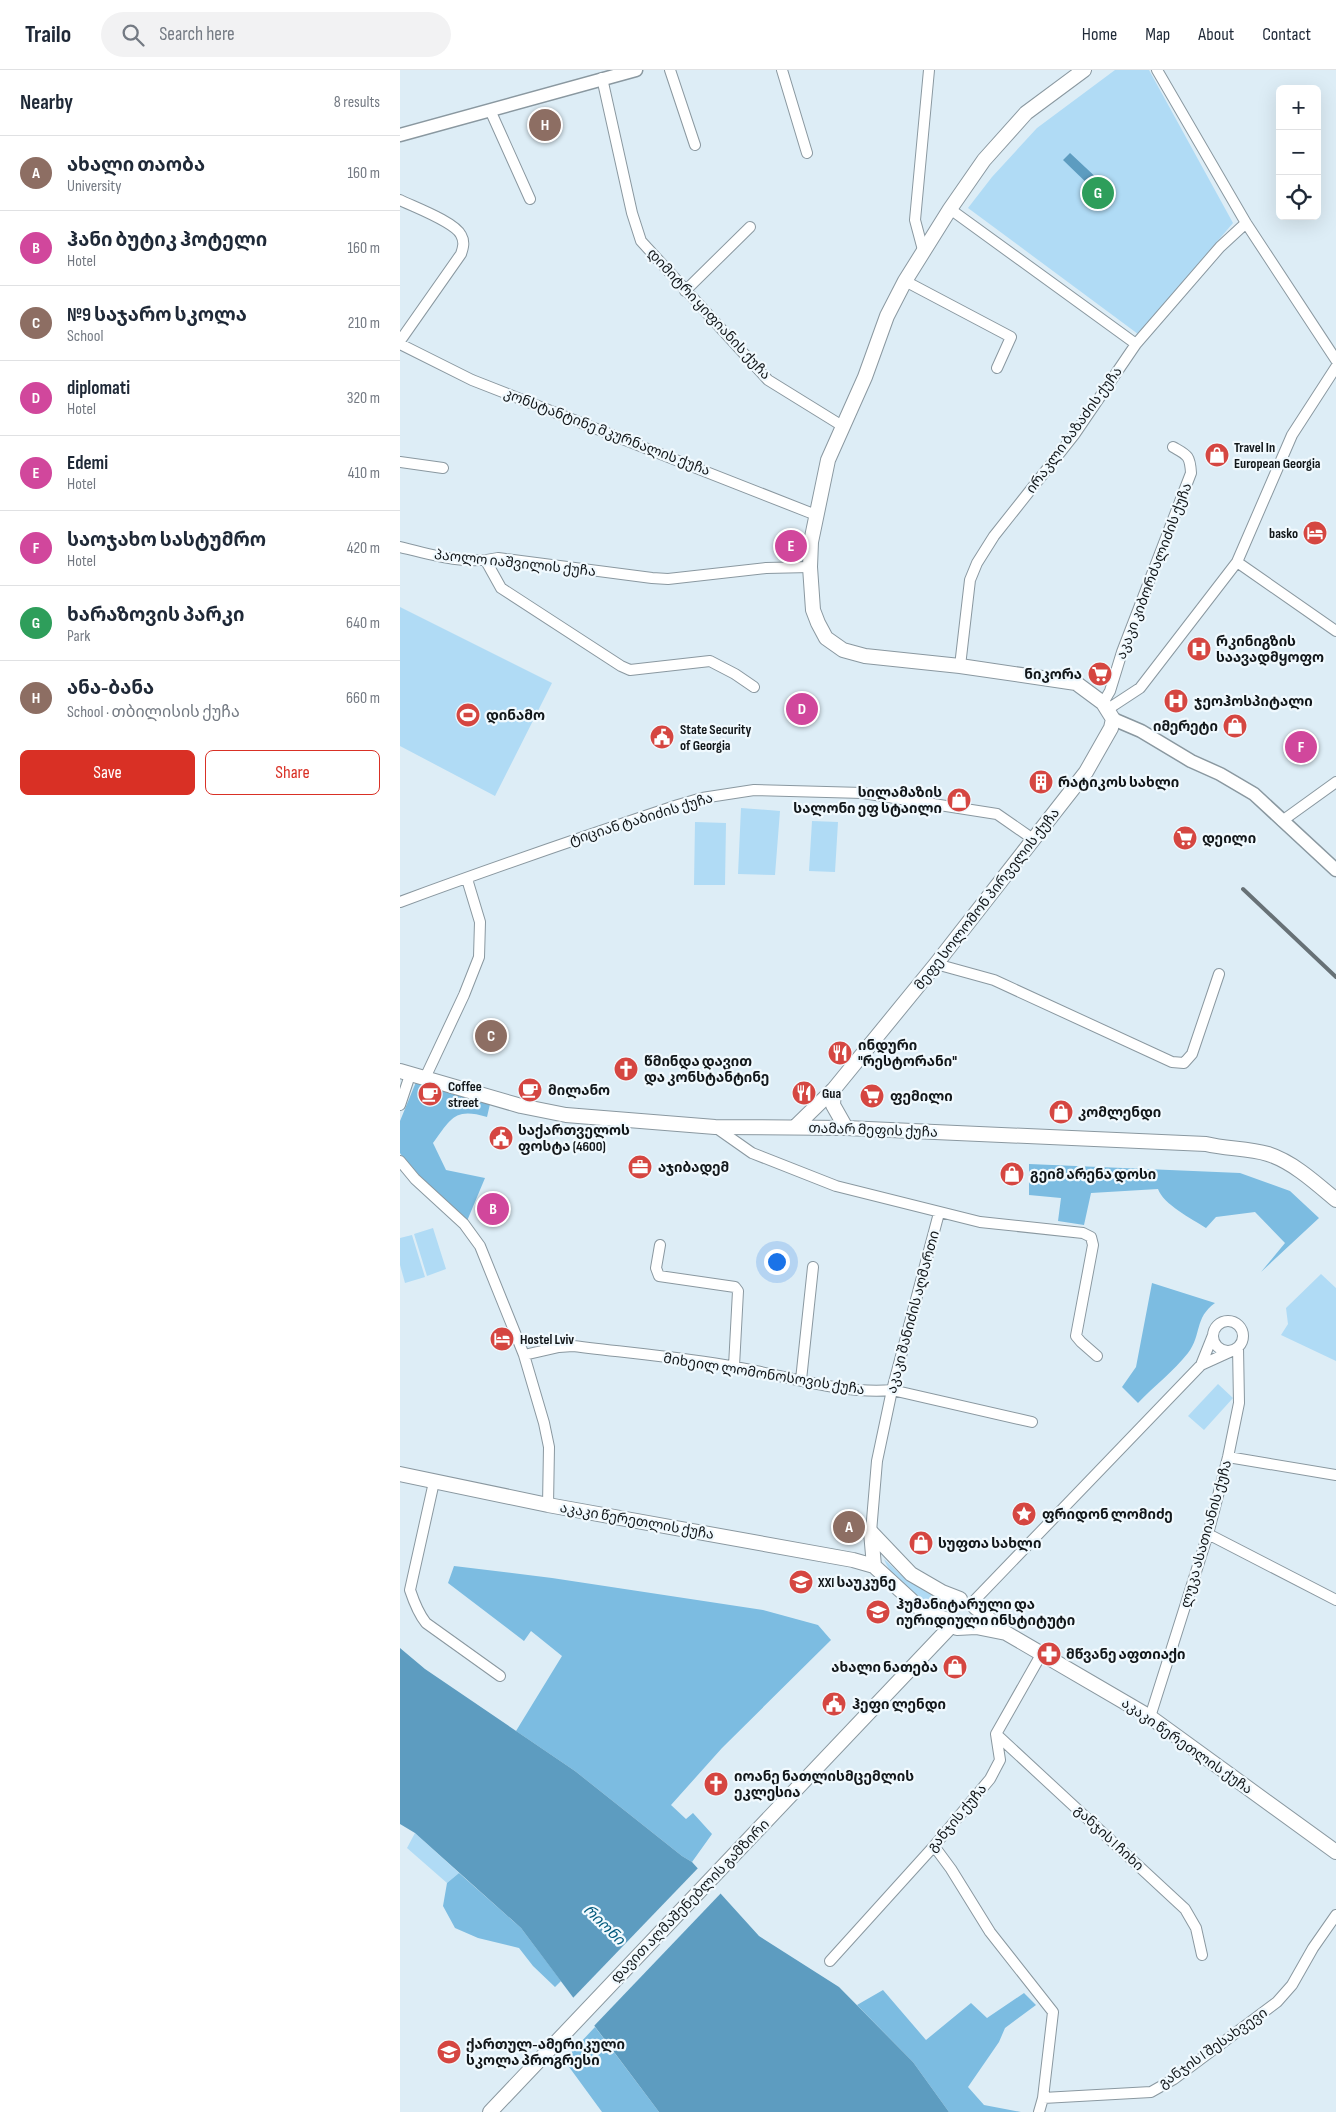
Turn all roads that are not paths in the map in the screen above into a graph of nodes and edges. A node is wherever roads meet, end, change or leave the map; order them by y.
1 (636, 70) edge
2 (670, 70) edge
3 (782, 70) edge
4 (929, 70) edge
5 (1084, 70) edge
6 (1157, 70) edge
7 (602, 78) junction
8 (490, 110) junction
9 (400, 135) edge
10 (695, 145) dead end
11 (807, 153) dead end
12 (530, 199) dead end
13 (400, 200) edge
14 (950, 208) junction
15 (1246, 223) junction
16 (750, 227) dead end
17 (923, 250) junction
18 (905, 281) junction
19 (685, 291) junction
20 (400, 342) edge
21 (1136, 344) junction
22 (1336, 360) edge
23 (1336, 367) edge
24 (997, 368) dead end
25 (844, 427) junction
26 (1173, 447) dead end
27 (400, 462) edge
28 (443, 468) dead end
29 (816, 515) junction
30 (400, 547) edge
31 (486, 561) junction
32 (1237, 562) junction
33 (810, 567) junction
34 (1336, 631) edge
35 (960, 666) junction
36 (754, 687) dead end
37 (1108, 710) junction
38 (1336, 782) edge
39 (1282, 821) junction
40 (1034, 838) junction
41 (1336, 870) edge
42 (467, 879) junction
43 (400, 902) edge
44 (936, 964) junction
45 (1219, 974) dead end
46 (405, 1073) edge
47 (425, 1078) junction
48 (834, 1089) junction
49 (400, 1105) edge
50 (715, 1127) junction
51 (794, 1127) junction
52 (846, 1128) junction
53 (400, 1161) edge
54 (1336, 1200) edge
55 (939, 1213) junction
56 (660, 1245) dead end
57 (813, 1267) dead end
58 (1214, 1334) junction
59 (1236, 1349) junction
60 (524, 1355) junction
61 (1097, 1356) dead end
62 (1201, 1365) junction
63 (734, 1366) junction
64 (801, 1380) junction
65 (892, 1390) junction
66 (1032, 1422) dead end
67 (1228, 1456) junction
68 (400, 1474) edge
69 (1336, 1475) edge
70 (434, 1482) junction
71 (548, 1505) junction
72 (871, 1532) junction
73 (1208, 1534) junction
74 (874, 1566) junction
75 (1336, 1600) edge
76 (969, 1603) junction
77 (950, 1622) junction
78 (967, 1627) junction
79 (1006, 1633) junction
80 (1042, 1653) junction
81 (500, 1676) dead end
82 (1150, 1717) junction
83 (996, 1734) junction
84 (934, 1846) junction
85 (1336, 1852) edge
86 (1336, 1915) edge
87 (1202, 1955) dead end
88 (830, 1961) dead end
89 (1043, 2098) junction
90 (490, 2112) edge
91 (1039, 2112) edge

1 - 7 street
2 - 10 street
3 - 11 street
4 - 17 street
5 - 14 main road
6 - 15 street
7 - 8 street
7 - 19 street, დიმიტრი ყიფიანის ქუჩა
8 - 9 street
8 - 12 street
13 - 20 street
14 - 17 main road
14 - 21 street
15 - 21 street, ირაკლი ბაზაძის ქუჩა
15 - 22 street
16 - 19 street
17 - 18 main road
18 - 24 street
18 - 25 main road
19 - 25 street, დიმიტრი ყიფიანის ქუჩა
20 - 29 street, კონსტანტინე მკურნალის ქუჩა
21 - 35 street, ირაკლი ბაზაძის ქუჩა
23 - 32 street
25 - 29 main road
26 - 37 street, აკაკი კიბორძალიძის ქუჩა
27 - 28 street
29 - 33 main road
30 - 31 street, პაოლო იაშვილის ქუჩა
31 - 33 street, პაოლო იაშვილის ქუჩა
31 - 36 street
32 - 34 street
32 - 37 street
33 - 35 main road
35 - 37 main road
37 - 39 street
37 - 40 main road, მეფე სოლომონ პირველის ქუჩა
38 - 39 street
39 - 41 street
40 - 42 street, ტიციან ტაბიძის ქუჩა
40 - 44 main road, მეფე სოლომონ პირველის ქუჩა
42 - 43 street, ტიციან ტაბიძის ქუჩა
42 - 47 street
44 - 45 street
44 - 48 main road, მეფე სოლომონ პირველის ქუჩა
46 - 47 main road, თამარ მეფის ქუჩა
46 - 49 street
47 - 50 main road, თამარ მეფის ქუჩა
48 - 51 main road, მეფე სოლომონ პირველის ქუჩა
48 - 52 main road
50 - 51 main road, თამარ მეფის ქუჩა
50 - 55 street, აკაკი შანიძის აღმართი
51 - 52 main road, თამარ მეფის ქუჩა
52 - 54 main road, თამარ მეფის ქუჩა
53 - 60 street
55 - 61 street
55 - 65 street, აკაკი შანიძის აღმართი
56 - 63 street
57 - 64 street
58 - 59 street
58 - 59 street
58 - 62 street
59 - 62 street
59 - 67 street, ლუკა ასათიანის ქუჩა
60 - 63 street, მიხეილ ლომონოსოვის ქუჩა
60 - 71 street
62 - 76 street
63 - 64 street, მიხეილ ლომონოსოვის ქუჩა
64 - 65 street, მიხეილ ლომონოსოვის ქუჩა
65 - 66 street, მიხეილ ლომონოსოვის ქუჩა
65 - 72 street, აკაკი შანიძის აღმართი
67 - 69 street
67 - 73 street, ლუკა ასათიანის ქუჩა
68 - 70 main road, აკაკი წერეთლის ქუჩა
70 - 71 main road, აკაკი წერეთლის ქუჩა
70 - 81 street
71 - 74 main road, აკაკი წერეთლის ქუჩა
72 - 74 main road
72 - 76 main road, აკაკი წერეთლის ქუჩა
73 - 75 street
73 - 82 street, ლუკა ასათიანის ქუჩა
74 - 77 main road, აკაკი წერეთლის ქუჩა
76 - 77 main road
76 - 78 main road
76 - 79 main road, აკაკი წერეთლის ქუჩა
77 - 78 main road
77 - 90 main road, დავით აღმაშენებლის გამზირი
78 - 79 main road, აკაკი წერეთლის ქუჩა
79 - 80 main road, აკაკი წერეთლის ქუჩა
80 - 82 main road, აკაკი წერეთლის ქუჩა
80 - 83 street
82 - 85 main road, აკაკი წერეთლის ქუჩა
83 - 84 street, განჯის ქუჩა
83 - 87 street, განჯის I ჩიხი
84 - 88 street, განჯის ქუჩა
84 - 89 street
86 - 89 street, განჯის I შესახვევი
89 - 91 street

